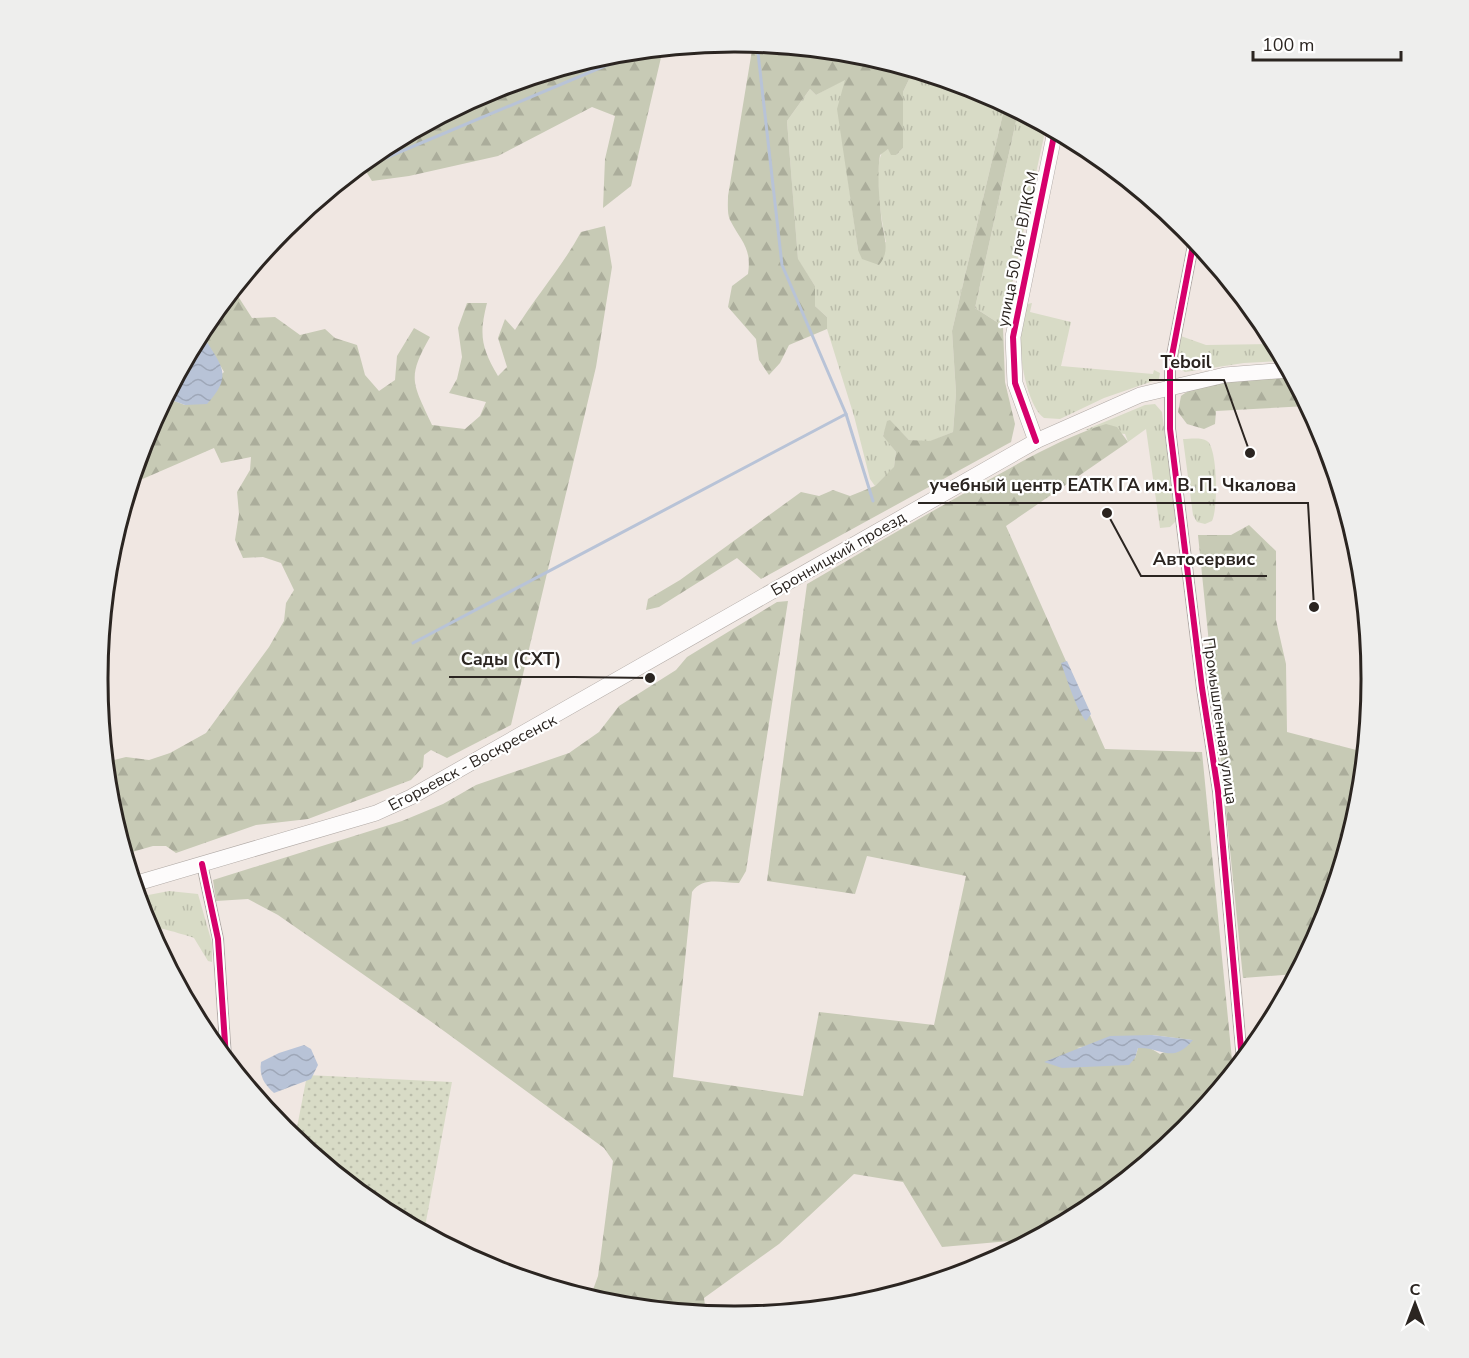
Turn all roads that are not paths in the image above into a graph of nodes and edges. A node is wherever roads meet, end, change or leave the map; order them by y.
1 (1053, 139) edge
2 (1192, 251) edge
3 (1279, 371) edge
4 (1170, 386) junction
5 (1036, 441) junction
6 (661, 656) joint
7 (202, 864) junction
8 (142, 882) edge
9 (225, 1043) edge
10 (1241, 1047) edge

1 - 5 main road, улица 50 лет ВЛКСМ
2 - 4 street, Промышленная улица
3 - 4 main road, Бронницкий проезд
4 - 5 main road, Бронницкий проезд
4 - 10 street, Промышленная улица
5 - 6 main road, Бронницкий проезд
6 - 7 main road, Егорьевск - Воскресенск
7 - 8 main road, Егорьевск - Воскресенск
7 - 9 street

